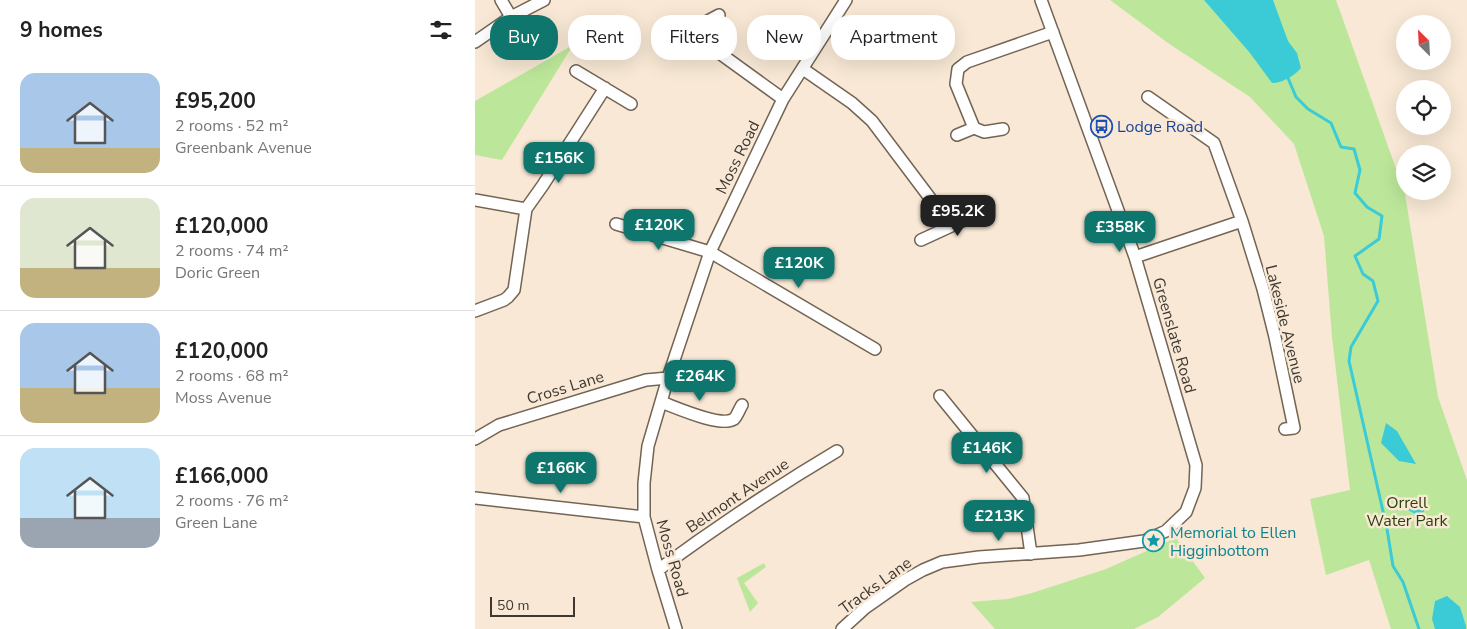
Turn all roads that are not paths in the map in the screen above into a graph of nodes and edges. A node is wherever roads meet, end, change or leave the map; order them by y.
1 (501, 0) edge
2 (544, 0) edge
3 (846, 0) edge
4 (1041, 0) edge
5 (510, 15) edge
6 (515, 15) edge
7 (490, 32) edge
8 (1053, 32) junction
9 (475, 42) edge
10 (729, 60) edge
11 (803, 69) junction
12 (576, 71) dead end
13 (605, 88) junction
14 (1148, 97) dead end
15 (783, 99) junction
16 (631, 104) dead end
17 (974, 128) junction
18 (1003, 129) dead end
19 (957, 135) dead end
20 (475, 200) edge
21 (527, 209) junction
22 (984, 211) dead end
23 (1241, 221) junction
24 (616, 224) dead end
25 (951, 226) junction
26 (921, 240) dead end
27 (709, 252) junction
28 (1135, 257) junction
29 (475, 312) edge
30 (875, 349) dead end
31 (668, 378) junction
32 (940, 396) dead end
33 (661, 402) junction
34 (741, 405) dead end
35 (1285, 429) dead end
36 (475, 439) edge
37 (837, 451) dead end
38 (475, 498) edge
39 (1186, 512) joint
40 (644, 517) junction
41 (1031, 554) junction
42 (658, 570) junction
43 (676, 629) edge
44 (842, 629) edge

1 - 5 street
2 - 6 street
3 - 11 street, Moss Road
4 - 8 street, Greenslate Road
7 - 9 street
8 - 17 street
8 - 28 street, Greenslate Road
10 - 15 street
11 - 15 street, Moss Road
11 - 25 street
12 - 13 street
13 - 16 street
13 - 21 street
14 - 23 street, Lakeside Avenue
15 - 27 street, Moss Road
17 - 18 street
17 - 19 street
20 - 21 street
21 - 29 street
22 - 25 street
23 - 28 street
23 - 35 street, Lakeside Avenue
24 - 27 street
25 - 26 street
27 - 30 street
27 - 31 street, Moss Road
28 - 39 street, Greenslate Road
31 - 33 street, Moss Road
31 - 36 street, Cross Lane
32 - 41 street
33 - 34 street
33 - 40 street, Moss Road
37 - 42 street, Belmont Avenue
38 - 40 street
39 - 41 street, Tracks Lane
40 - 42 street, Moss Road
41 - 44 street, Tracks Lane
42 - 43 street, Moss Road

